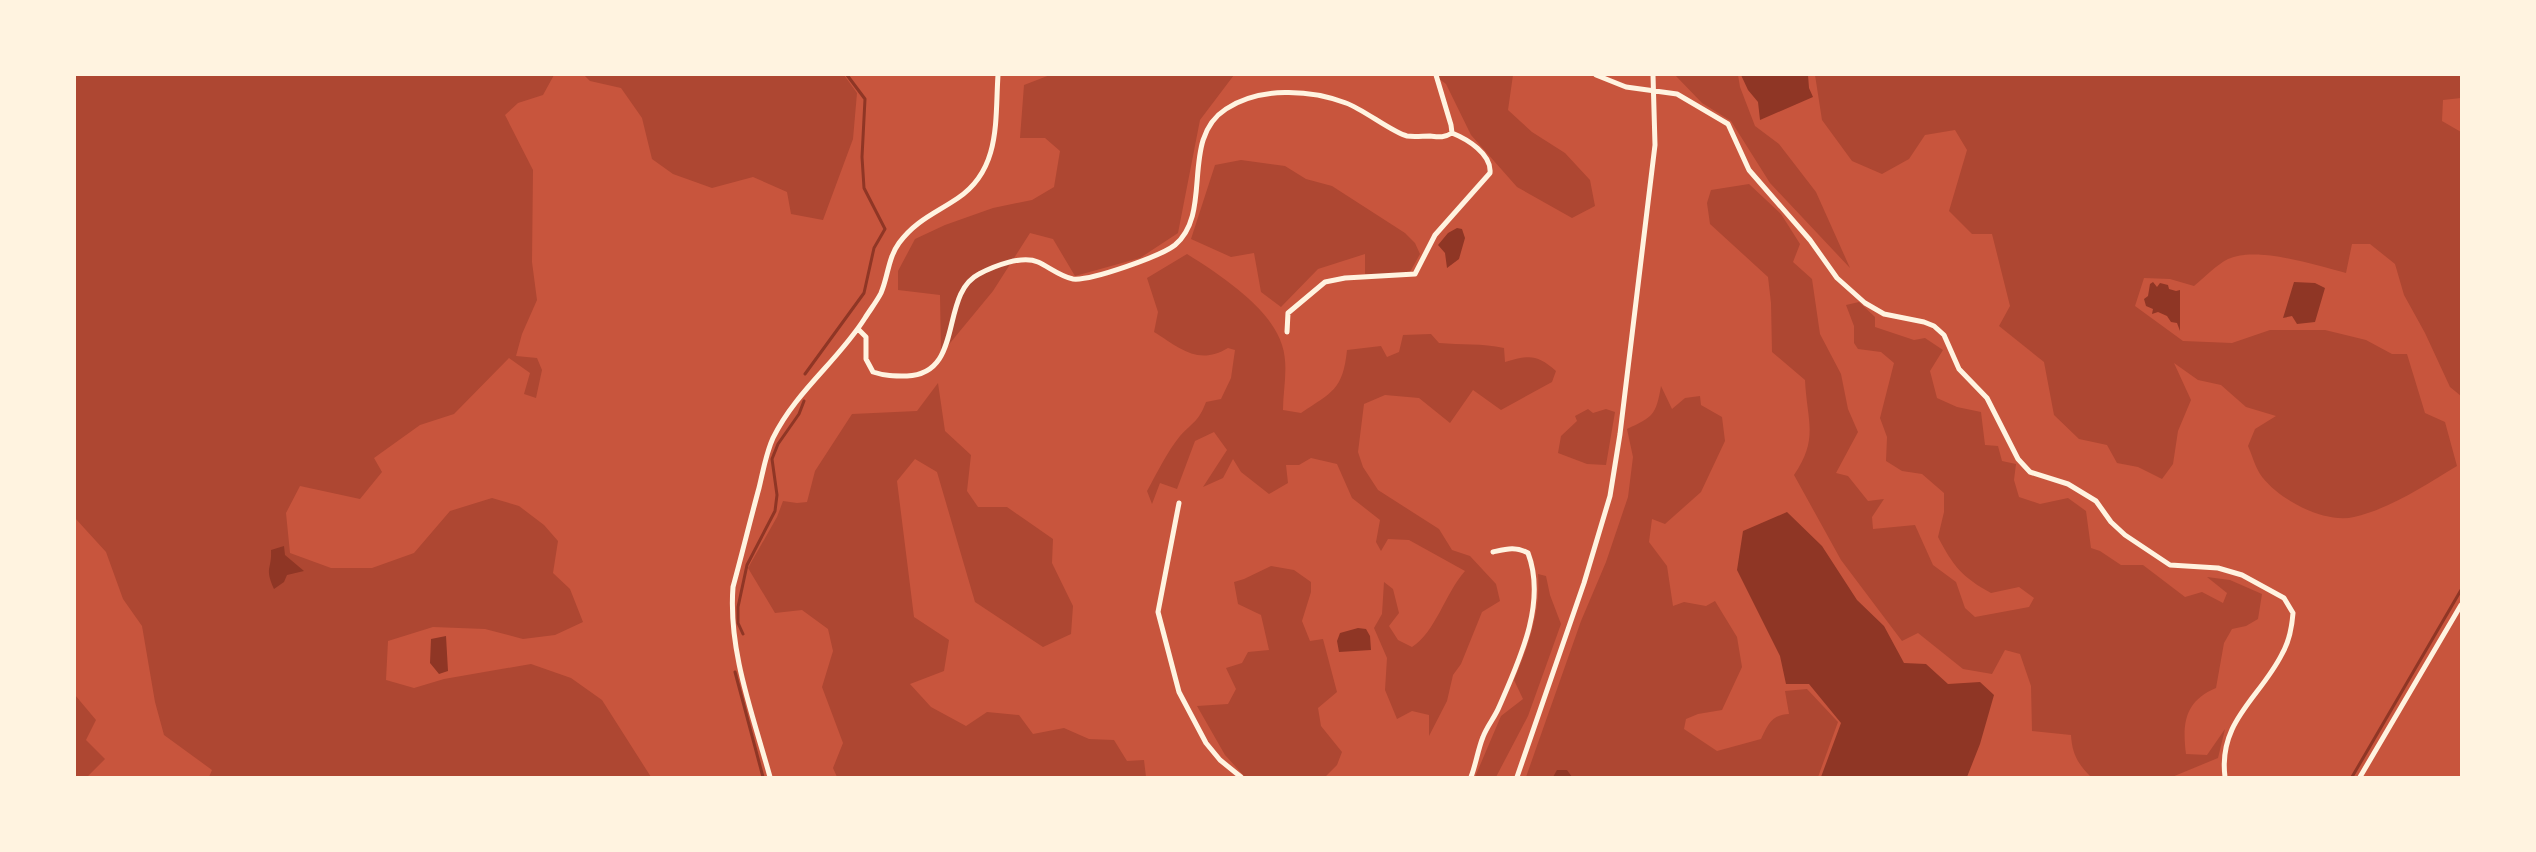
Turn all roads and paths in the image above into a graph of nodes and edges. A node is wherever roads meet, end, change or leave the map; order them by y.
1 (998, 75) edge
2 (1436, 75) edge
3 (1596, 75) edge
4 (1653, 75) edge
5 (1653, 89) junction
6 (1452, 133) junction
7 (858, 329) junction
8 (1287, 332) dead end
9 (1179, 503) dead end
10 (1492, 552) dead end
11 (2461, 605) edge
12 (770, 777) edge
13 (1242, 777) edge
14 (1472, 777) edge
15 (1517, 777) edge
16 (2226, 777) edge
17 (2360, 777) edge

1 - 7 street
2 - 6 street
3 - 5 street
4 - 5 street
5 - 15 street
5 - 16 street
6 - 7 street
6 - 8 street
7 - 12 street
9 - 13 street
10 - 14 street
11 - 17 street

